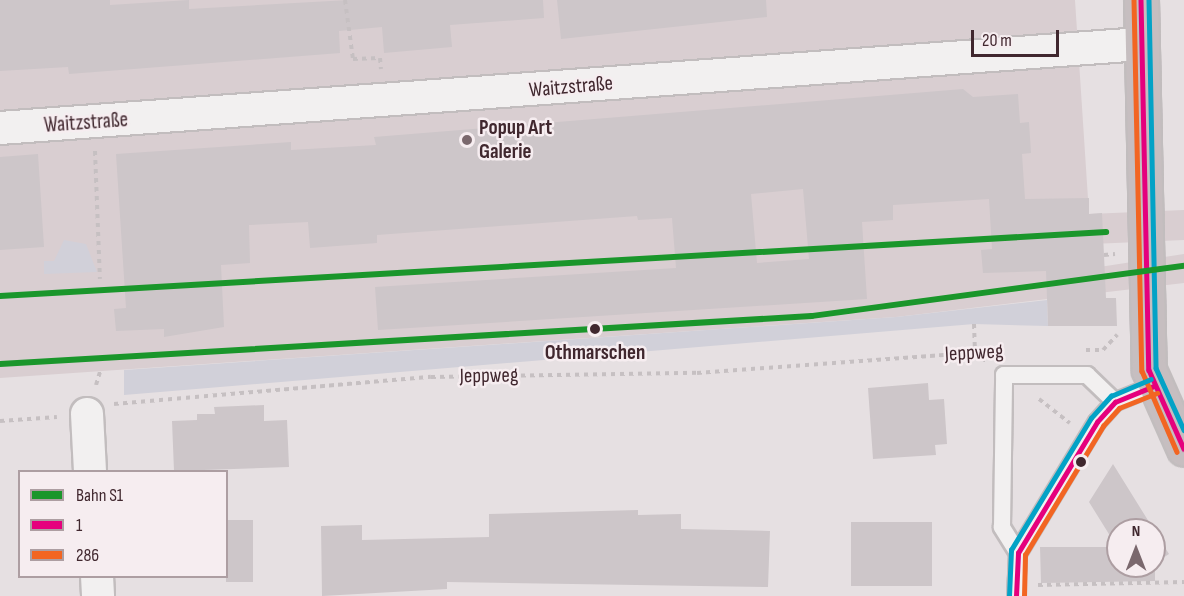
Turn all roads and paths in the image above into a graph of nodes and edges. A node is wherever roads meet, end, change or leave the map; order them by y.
1 (345, 0) edge
2 (1141, 0) edge
3 (1142, 44) junction
4 (383, 103) junction
5 (94, 122) junction
6 (0, 128) edge
7 (100, 279) dead end
8 (974, 324) dead end
9 (1119, 333) dead end
10 (1079, 350) dead end
11 (1010, 351) dead end
12 (975, 352) junction
13 (1004, 375) junction
14 (1026, 375) junction
15 (1154, 386) junction
16 (1115, 402) junction
17 (87, 414) junction
18 (0, 421) edge
19 (1070, 423) dead end
20 (1184, 449) edge
21 (90, 470) edge
22 (1018, 553) junction
23 (97, 578) edge
24 (1032, 578) dead end
25 (1184, 582) edge
26 (98, 596) edge
27 (1016, 596) edge

1 - 4 path
2 - 3 main road
3 - 4 street, Waitzstraße
3 - 15 main road
4 - 5 street, Waitzstraße
5 - 6 street, Waitzstraße
5 - 7 path
8 - 12 path
9 - 10 path
11 - 12 path, Jeppweg
12 - 13 path
12 - 17 path, Jeppweg
13 - 14 lane
13 - 22 lane
14 - 16 lane
14 - 19 path
15 - 16 lane
15 - 20 main road
16 - 22 lane
17 - 18 path, Jeppweg
17 - 21 street
22 - 27 lane
23 - 26 street
24 - 25 path

